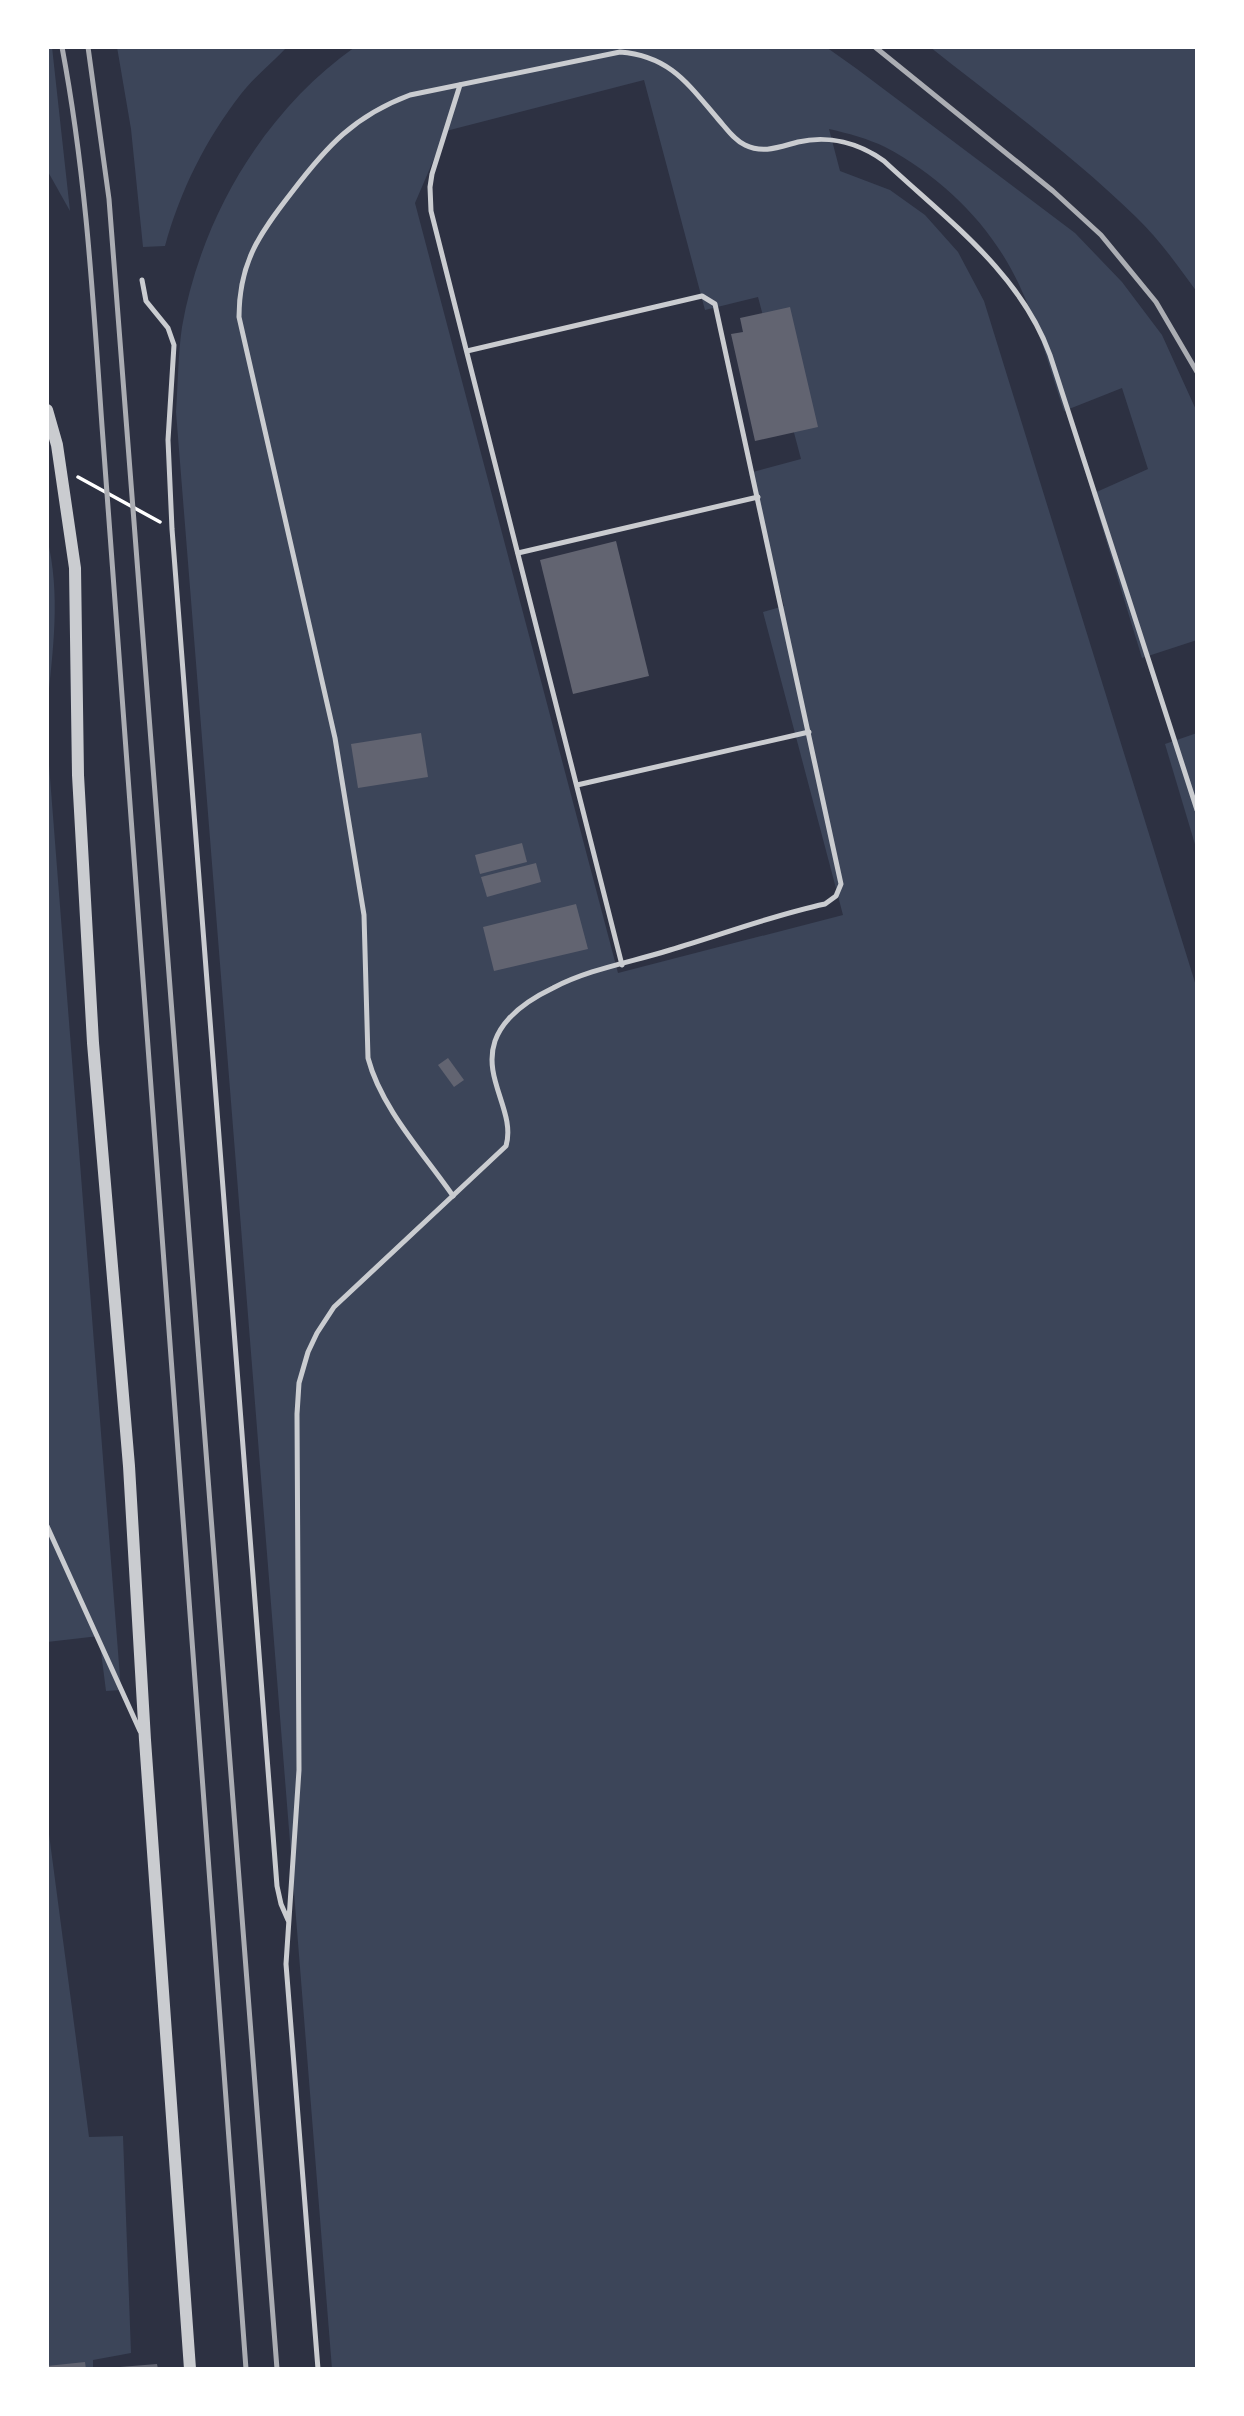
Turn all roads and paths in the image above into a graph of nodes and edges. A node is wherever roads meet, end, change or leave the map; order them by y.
1 (460, 85) junction
2 (142, 280) dead end
3 (467, 351) junction
4 (48, 419) edge
5 (60, 467) junction
6 (758, 497) junction
7 (172, 529) junction
8 (518, 553) junction
9 (809, 732) junction
10 (577, 785) junction
11 (1197, 810) edge
12 (622, 965) junction
13 (453, 1196) junction
14 (47, 1527) edge
15 (145, 1740) junction
16 (288, 1920) junction
17 (190, 2369) edge
18 (317, 2369) edge

1 - 3 lane
1 - 11 lane
1 - 13 lane
2 - 7 lane
3 - 6 lane
3 - 8 lane
4 - 5 street
5 - 7 path
5 - 15 street
6 - 8 lane
6 - 9 lane
7 - 16 lane
8 - 10 lane
9 - 10 lane
9 - 12 lane
10 - 12 lane
12 - 13 lane
13 - 16 lane
14 - 15 lane
15 - 17 street
16 - 18 lane

